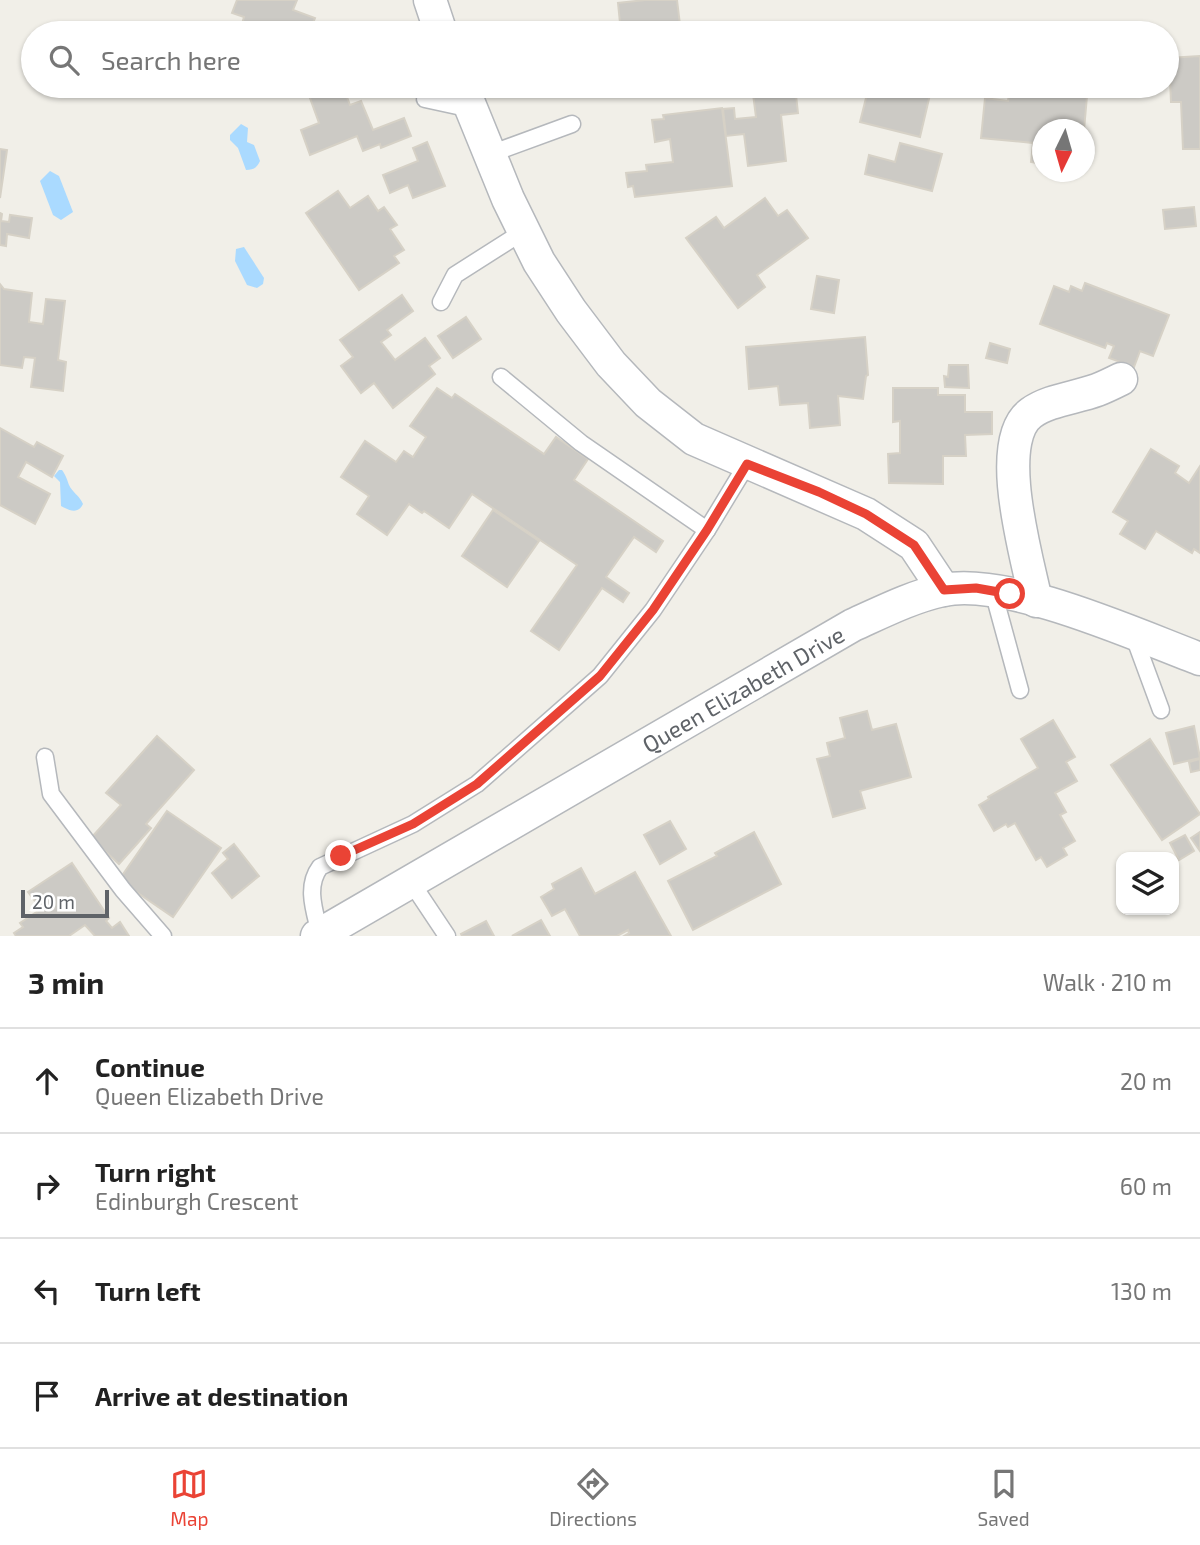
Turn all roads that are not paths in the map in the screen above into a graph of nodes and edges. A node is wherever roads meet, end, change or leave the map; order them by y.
1 (430, 0) edge
2 (437, 21) edge
3 (467, 98) edge
4 (425, 99) dead end
5 (572, 124) dead end
6 (489, 154) junction
7 (524, 231) junction
8 (442, 302) dead end
9 (501, 377) dead end
10 (1121, 379) dead end
11 (747, 464) junction
12 (707, 530) junction
13 (944, 590) junction
14 (993, 591) junction
15 (1036, 601) junction
16 (1133, 634) junction
17 (1199, 662) edge
18 (1020, 690) dead end
19 (1161, 710) dead end
20 (45, 757) dead end
21 (411, 882) junction
22 (319, 935) edge
23 (163, 936) edge
24 (447, 936) edge

1 - 2 street
3 - 4 lane
3 - 6 street
5 - 6 lane
6 - 7 street
7 - 8 lane
7 - 11 street
9 - 12 lane
10 - 15 street
11 - 12 lane
11 - 13 street
12 - 22 lane
13 - 14 street, Queen Elizabeth Drive
13 - 21 street, Queen Elizabeth Drive
14 - 15 street, Queen Elizabeth Drive
14 - 18 lane
15 - 16 street, Queen Elizabeth Drive
16 - 17 street, Queen Elizabeth Drive
16 - 19 lane
20 - 23 lane
21 - 22 street, Queen Elizabeth Drive
21 - 24 lane

